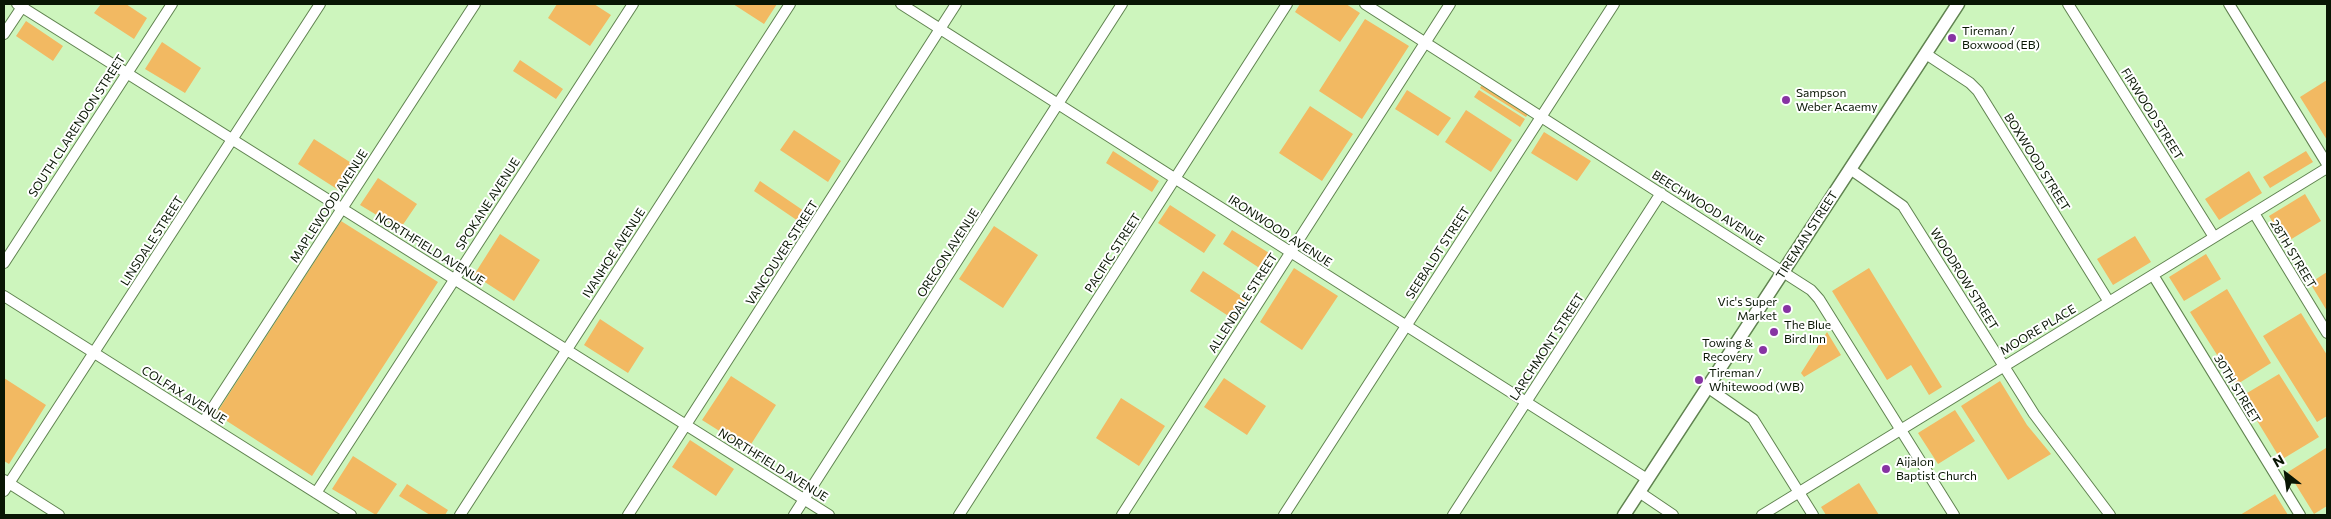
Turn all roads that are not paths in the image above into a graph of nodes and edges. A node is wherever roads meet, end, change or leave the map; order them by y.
1 (172, 4) edge
2 (320, 4) edge
3 (475, 4) edge
4 (632, 4) edge
5 (790, 4) edge
6 (901, 4) edge
7 (956, 4) edge
8 (1122, 4) edge
9 (1288, 4) edge
10 (1365, 4) edge
11 (1450, 4) edge
12 (1614, 4) edge
13 (1958, 4) edge
14 (2068, 4) edge
15 (2229, 4) edge
16 (21, 5) edge
17 (941, 28) junction
18 (4, 34) edge
19 (1425, 43) junction
20 (1926, 54) junction
21 (127, 73) junction
22 (1058, 103) junction
23 (1541, 117) junction
24 (233, 139) junction
25 (2327, 166) edge
26 (1850, 170) junction
27 (1175, 178) junction
28 (1661, 193) junction
29 (342, 208) junction
30 (2254, 213) junction
31 (2214, 237) junction
32 (1290, 253) junction
33 (4, 263) edge
34 (1783, 271) junction
35 (2153, 275) junction
36 (454, 279) junction
37 (4, 296) edge
38 (2109, 302) junction
39 (1406, 326) junction
40 (2327, 333) edge
41 (567, 350) junction
42 (94, 353) junction
43 (2004, 365) junction
44 (1707, 387) junction
45 (1526, 402) junction
46 (204, 422) junction
47 (686, 425) junction
48 (1901, 429) junction
49 (1647, 479) junction
50 (5, 485) edge
51 (1639, 492) junction
52 (316, 493) junction
53 (1799, 493) junction
54 (804, 499) junction
55 (59, 515) edge
56 (351, 515) edge
57 (460, 515) edge
58 (628, 515) edge
59 (794, 515) edge
60 (829, 515) edge
61 (959, 515) edge
62 (1122, 515) edge
63 (1284, 515) edge
64 (1453, 515) edge
65 (1624, 515) edge
66 (1673, 515) edge
67 (1762, 515) edge
68 (1813, 515) edge
69 (1954, 515) edge
70 (2110, 515) edge
71 (2300, 515) edge

1 - 21 street, SOUTH CLARENDON STREET
2 - 24 street, LINSDALE STREET
3 - 29 street, MAPLEWOOD AVENUE
4 - 36 street, SPOKANE AVENUE
5 - 41 street, IVANHOE AVENUE
6 - 17 street, IRONWOOD AVENUE
7 - 17 street, VANCOUVER STREET
8 - 22 street, OREGON AVENUE
9 - 27 street, PACIFIC STREET
10 - 19 street, BEECHWOOD AVENUE
11 - 19 street, ALLENDALE STREET
12 - 23 street, SEEBALDT STREET
13 - 20 street, TIREMAN STREET
14 - 31 street, FIRWOOD STREET
15 - 25 street
16 - 18 street
16 - 21 street, NORTHFIELD AVENUE
17 - 22 street, IRONWOOD AVENUE
17 - 47 street, VANCOUVER STREET
19 - 23 street, BEECHWOOD AVENUE
19 - 32 street, ALLENDALE STREET
20 - 26 street, TIREMAN STREET
20 - 38 street, BOXWOOD STREET
21 - 24 street, NORTHFIELD AVENUE
21 - 33 street, SOUTH CLARENDON STREET
22 - 27 street, IRONWOOD AVENUE
22 - 54 street, OREGON AVENUE
23 - 28 street, BEECHWOOD AVENUE
23 - 39 street, SEEBALDT STREET
24 - 29 street, NORTHFIELD AVENUE
24 - 42 street, LINSDALE STREET
25 - 30 street, MOORE PLACE
26 - 34 street, TIREMAN STREET
26 - 43 street, WOODROW STREET
27 - 32 street, IRONWOOD AVENUE
27 - 61 street, PACIFIC STREET
28 - 34 street, BEECHWOOD AVENUE
28 - 45 street, LARCHMONT STREET
29 - 36 street, NORTHFIELD AVENUE
29 - 46 street, MAPLEWOOD AVENUE
30 - 31 street, MOORE PLACE
30 - 40 street, 28TH STREET
31 - 35 street, MOORE PLACE
32 - 39 street, IRONWOOD AVENUE
32 - 62 street, ALLENDALE STREET
34 - 44 street, TIREMAN STREET
34 - 48 street, BEECHWOOD AVENUE
35 - 38 street, MOORE PLACE
35 - 71 street, 30TH STREET
36 - 41 street, NORTHFIELD AVENUE
36 - 52 street, SPOKANE AVENUE
37 - 42 street, COLFAX AVENUE
38 - 43 street, MOORE PLACE
39 - 45 street, IRONWOOD AVENUE
39 - 63 street, SEEBALDT STREET
41 - 47 street, NORTHFIELD AVENUE
41 - 57 street, IVANHOE AVENUE
42 - 46 street, COLFAX AVENUE
42 - 50 street, LINSDALE STREET
43 - 48 street, MOORE PLACE
43 - 70 street, WOODROW STREET
44 - 49 street, TIREMAN STREET
44 - 53 street
45 - 49 street, IRONWOOD AVENUE
45 - 64 street, LARCHMONT STREET
46 - 52 street, COLFAX AVENUE
47 - 54 street, NORTHFIELD AVENUE
47 - 58 street, VANCOUVER STREET
48 - 53 street, MOORE PLACE
48 - 69 street, BEECHWOOD AVENUE
49 - 51 street, TIREMAN STREET
50 - 55 street
51 - 65 street, TIREMAN STREET
51 - 66 street
52 - 56 street, COLFAX AVENUE
53 - 67 street, MOORE PLACE
53 - 68 street
54 - 59 street, OREGON AVENUE
54 - 60 street, NORTHFIELD AVENUE

